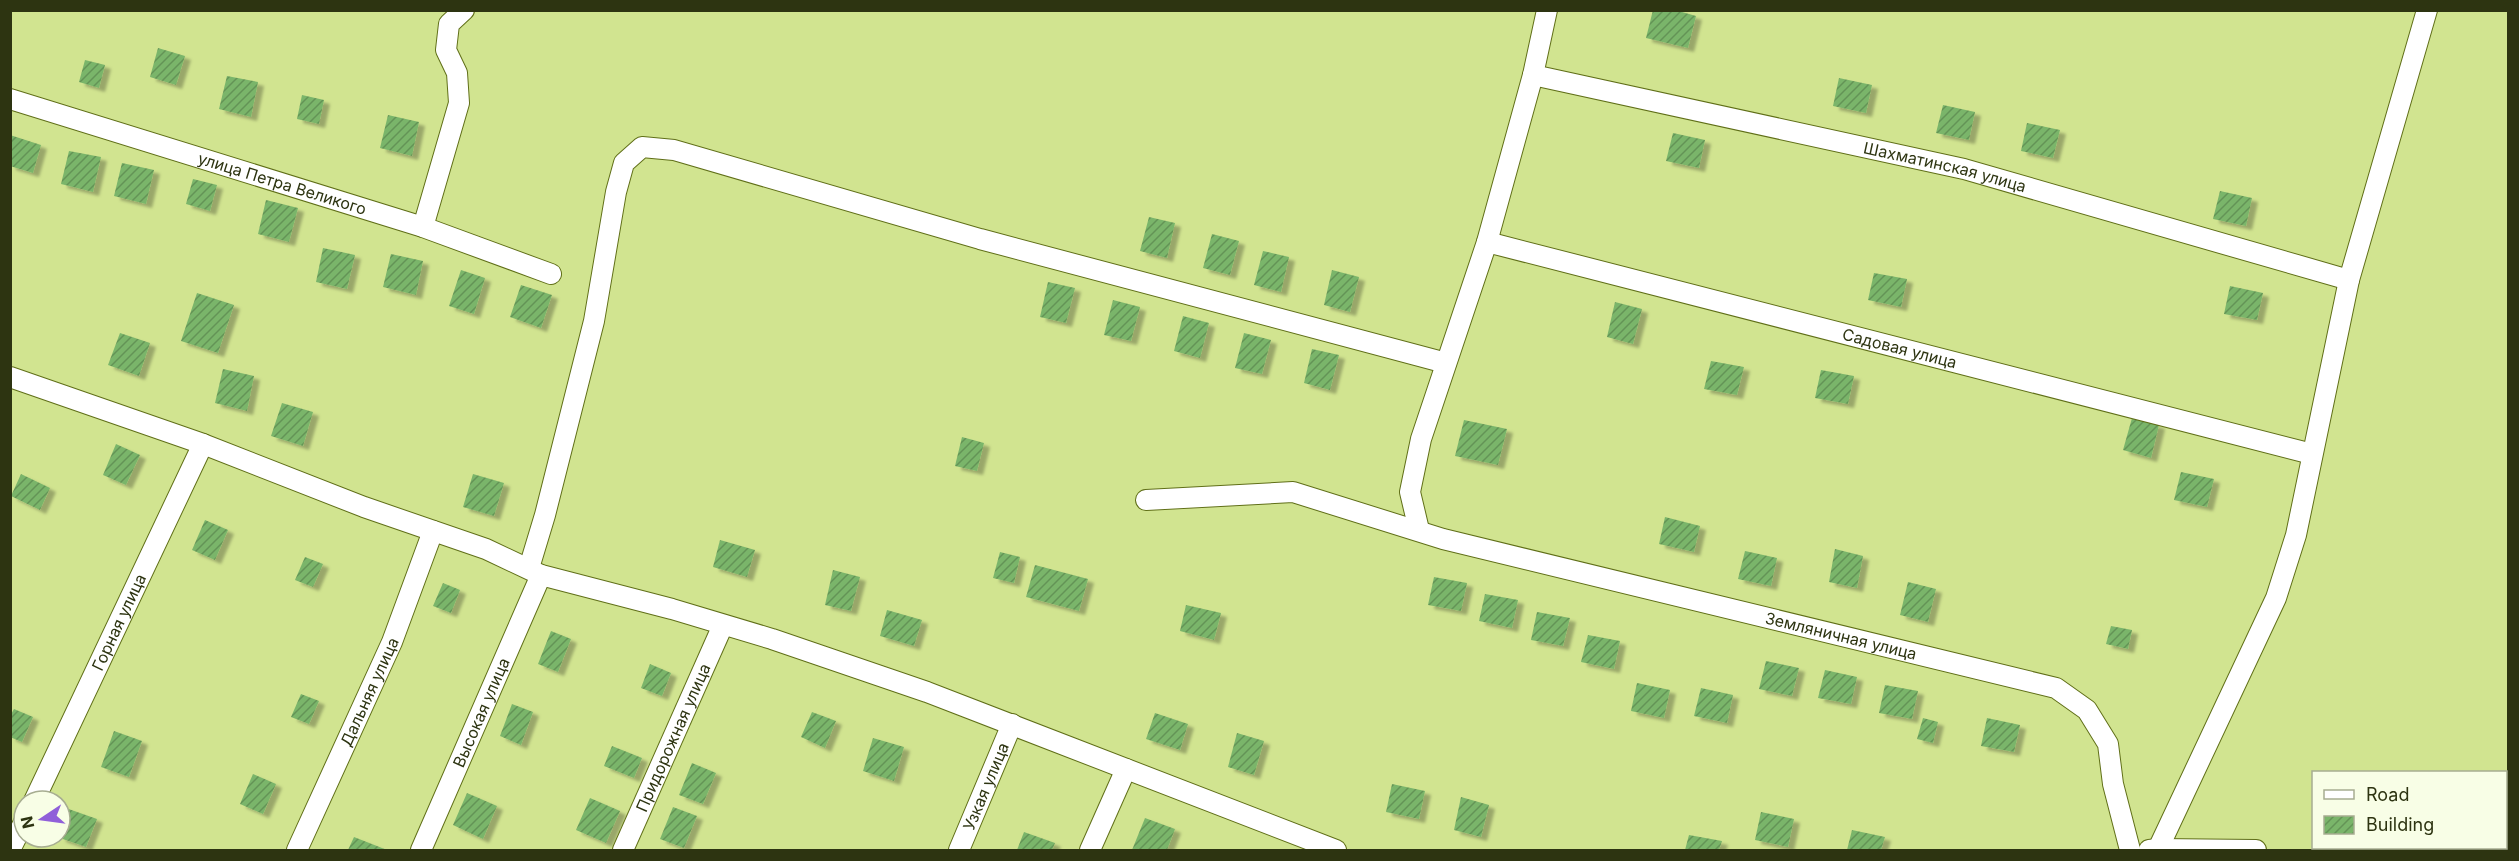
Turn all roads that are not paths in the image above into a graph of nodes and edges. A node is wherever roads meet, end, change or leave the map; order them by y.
1 (464, 10) edge
2 (1547, 10) edge
3 (2427, 10) edge
4 (1533, 75) junction
5 (10, 99) edge
6 (423, 227) junction
7 (1488, 242) junction
8 (550, 274) dead end
9 (2349, 280) junction
10 (1446, 363) junction
11 (10, 377) edge
12 (203, 444) junction
13 (2312, 454) junction
14 (1146, 500) dead end
15 (1419, 530) junction
16 (433, 531) junction
17 (535, 572) junction
18 (723, 625) junction
19 (1012, 724) junction
20 (1126, 769) junction
21 (40, 789) edge
22 (297, 850) edge
23 (421, 850) edge
24 (623, 850) edge
25 (959, 850) edge
26 (1090, 850) edge
27 (1331, 850) edge
28 (2130, 850) edge
29 (2154, 850) edge
30 (2256, 850) edge

1 - 6 street
2 - 4 street
3 - 9 street
4 - 7 street
4 - 9 street, Шахматинская улица
5 - 6 street, улица Петра Великого
6 - 8 street, улица Петра Великого
7 - 10 street
7 - 13 street, Садовая улица
9 - 13 street
10 - 15 street
10 - 17 street, Высокая улица
11 - 12 street
12 - 16 street
12 - 21 street, Горная улица
13 - 29 street
14 - 15 street, Земляничная улица
15 - 28 street, Земляничная улица
16 - 17 street
16 - 22 street, Дальняя улица
17 - 18 street
17 - 23 street, Высокая улица
18 - 19 street
18 - 24 street, Придорожная улица
19 - 20 street
19 - 25 street, Узкая улица
20 - 26 street
20 - 27 street
29 - 30 street

